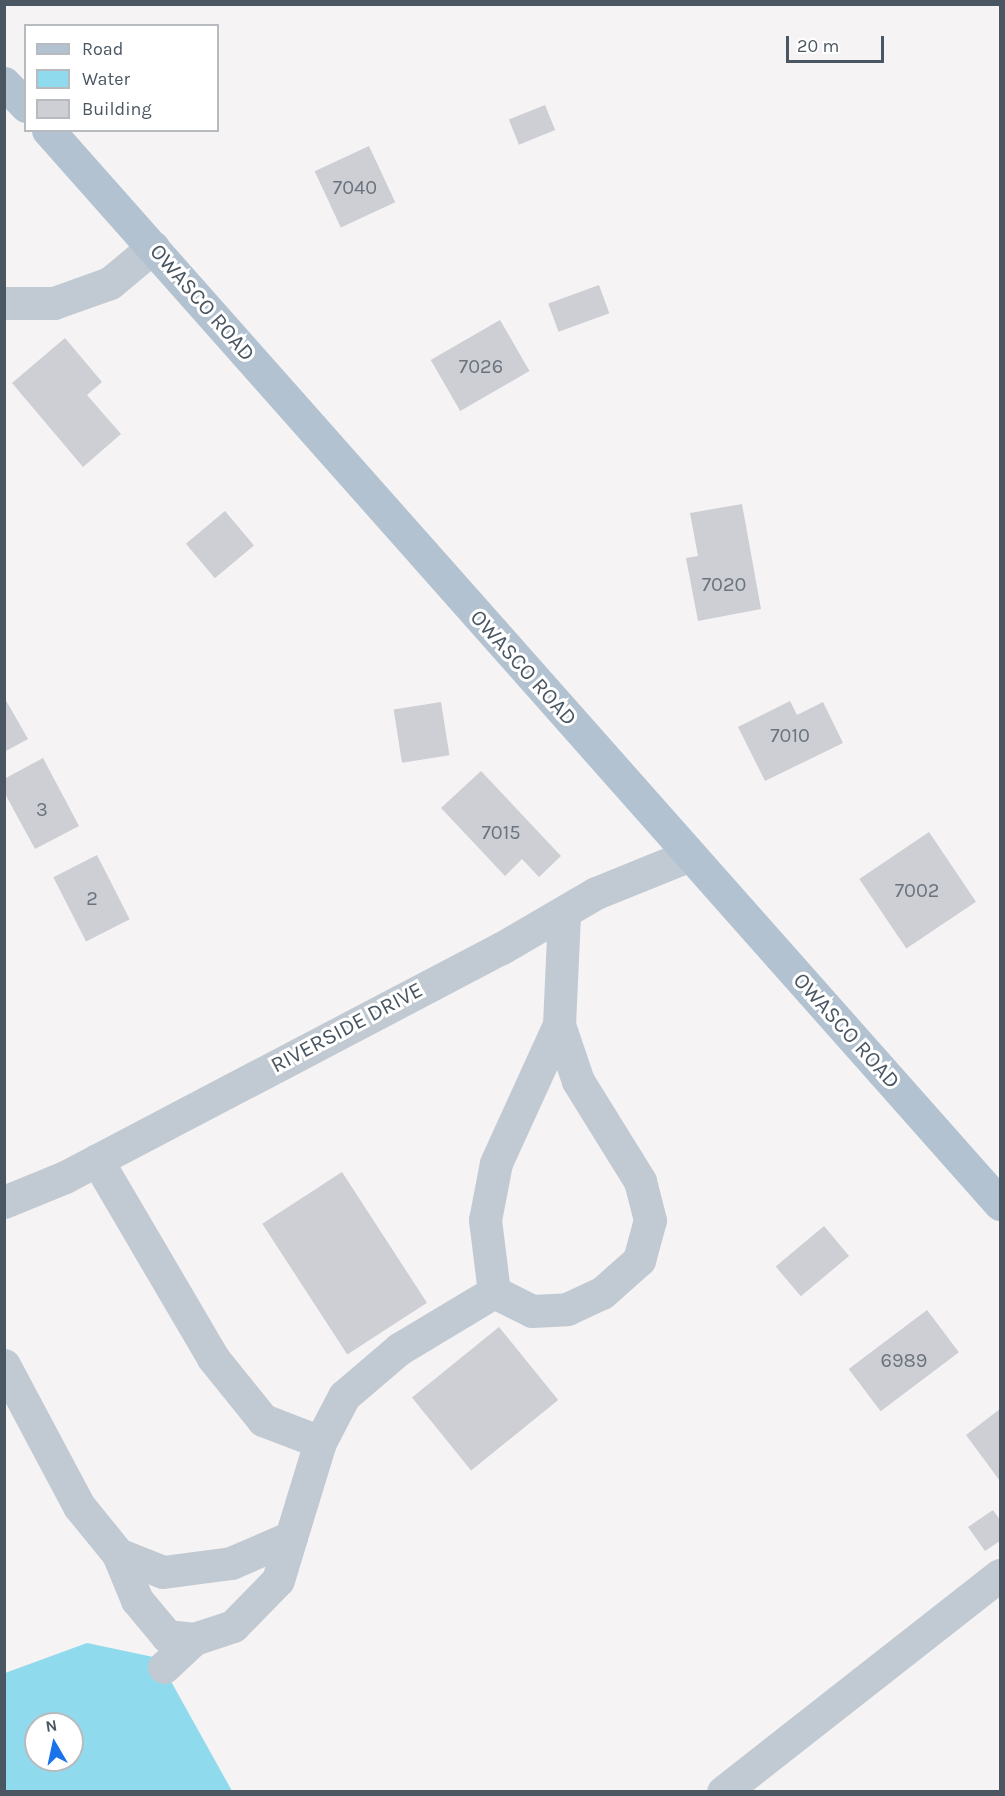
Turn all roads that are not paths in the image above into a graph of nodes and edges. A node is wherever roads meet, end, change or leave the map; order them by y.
1 (4, 83) edge
2 (24, 104) edge
3 (50, 132) edge
4 (153, 247) junction
5 (4, 303) edge
6 (690, 855) junction
7 (564, 913) junction
8 (559, 1025) junction
9 (97, 1160) junction
10 (4, 1202) edge
11 (1000, 1204) edge
12 (494, 1292) junction
13 (4, 1365) edge
14 (320, 1442) junction
15 (291, 1537) junction
16 (118, 1554) junction
17 (1000, 1575) edge
18 (194, 1639) junction
19 (164, 1667) dead end
20 (723, 1791) edge

1 - 2 main road
3 - 4 main road, OWASCO ROAD
4 - 5 street
4 - 6 main road, OWASCO ROAD
6 - 7 street, RIVERSIDE DRIVE
6 - 11 main road, OWASCO ROAD
7 - 8 street
7 - 9 street, RIVERSIDE DRIVE
8 - 12 street
8 - 12 street
9 - 10 street, RIVERSIDE DRIVE
9 - 14 street
12 - 14 street
13 - 16 street
14 - 15 street
15 - 16 street
15 - 18 street
16 - 18 street
17 - 20 street
18 - 19 street

